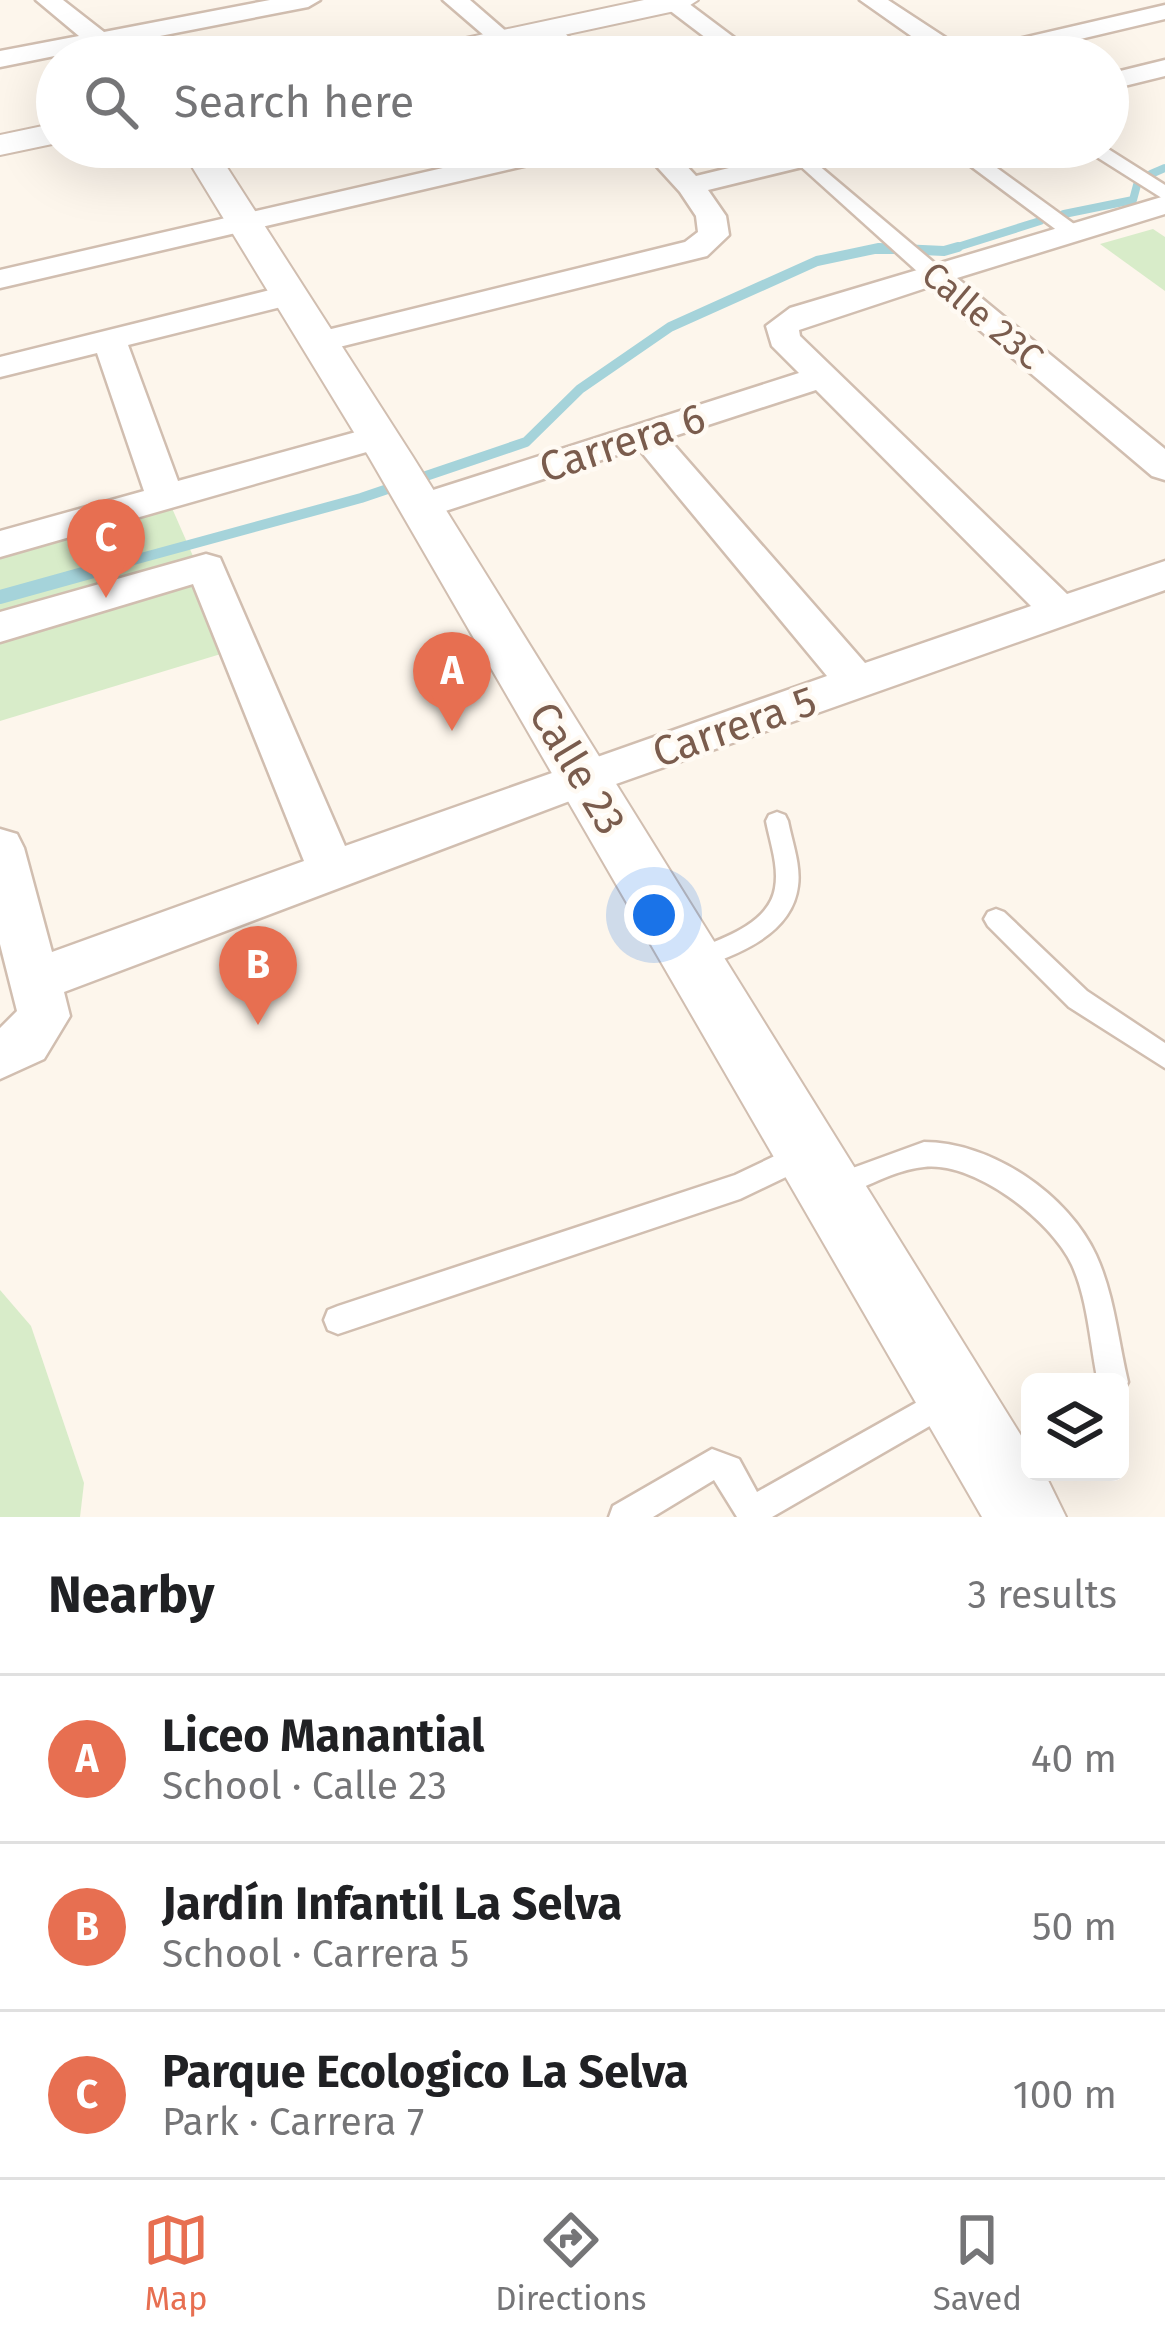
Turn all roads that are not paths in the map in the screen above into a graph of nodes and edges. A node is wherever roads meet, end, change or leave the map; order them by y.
1 (48, 0) edge
2 (308, 0) edge
3 (455, 0) edge
4 (872, 0) edge
5 (674, 1) edge
6 (1083, 8) dead end
7 (1165, 12) edge
8 (1111, 24) junction
9 (548, 29) junction
10 (94, 36) edge
11 (163, 36) edge
12 (498, 36) edge
13 (516, 36) edge
14 (554, 36) edge
15 (720, 36) edge
16 (926, 36) edge
17 (1060, 36) edge
18 (36, 56) edge
19 (0, 59) edge
20 (1165, 68) edge
21 (1129, 77) edge
22 (1129, 85) edge
23 (1165, 101) edge
24 (36, 137) edge
25 (0, 145) edge
26 (210, 168) edge
27 (454, 168) edge
28 (475, 168) edge
29 (673, 168) edge
30 (766, 168) edge
31 (814, 168) edge
32 (985, 168) edge
33 (1115, 168) edge
34 (457, 172) junction
35 (690, 186) junction
36 (1161, 208) edge
37 (244, 222) junction
38 (1075, 232) junction
39 (0, 238) edge
40 (937, 277) junction
41 (6, 278) edge
42 (290, 295) junction
43 (110, 340) junction
44 (319, 342) junction
45 (0, 367) edge
46 (823, 376) junction
47 (645, 434) junction
48 (1165, 468) edge
49 (401, 475) junction
50 (165, 498) junction
51 (0, 544) edge
52 (1165, 575) edge
53 (1061, 612) junction
54 (0, 627) edge
55 (856, 683) junction
56 (583, 778) junction
57 (778, 821) dead end
58 (0, 848) edge
59 (332, 871) junction
60 (996, 920) dead end
61 (693, 961) junction
62 (24, 1022) edge
63 (1165, 1057) edge
64 (819, 1171) junction
65 (338, 1320) dead end
66 (1111, 1373) edge
67 (954, 1396) junction
68 (752, 1515) edge
69 (624, 1517) edge
70 (1026, 1517) edge

1 - 10 street
2 - 11 street
3 - 12 street
4 - 16 street
5 - 9 street
5 - 15 street
6 - 8 street
7 - 8 street
8 - 17 street
9 - 13 street
9 - 14 street
18 - 19 street
20 - 21 street
22 - 23 street
24 - 25 street
26 - 37 street, Calle 23
27 - 34 street
28 - 34 street
29 - 35 street
30 - 35 street
31 - 40 street, Calle 23C
32 - 38 street
33 - 36 street
34 - 37 street
35 - 44 street
36 - 38 street
37 - 41 street
37 - 42 street, Calle 23
38 - 40 street
39 - 41 street
40 - 46 street
40 - 48 street, Calle 23C
42 - 43 street
42 - 44 street, Calle 23
43 - 45 street
43 - 50 street
44 - 49 street, Calle 23
46 - 47 street, Carrera 6
46 - 53 street
47 - 49 street, Carrera 6
47 - 55 street
49 - 50 street, Carrera 6
49 - 56 street, Calle 23
50 - 51 street, Carrera 6
52 - 53 street, Carrera 5
53 - 55 street, Carrera 5
54 - 59 street
55 - 56 street, Carrera 5
56 - 59 street, Carrera 5
56 - 61 street, Calle 23
57 - 61 lane
58 - 62 street
59 - 62 street, Carrera 5
60 - 63 lane
61 - 64 street, Calle 23
64 - 65 lane
64 - 66 lane
64 - 67 street, Calle 23
67 - 68 lane
67 - 70 street, Calle 23
68 - 69 lane

